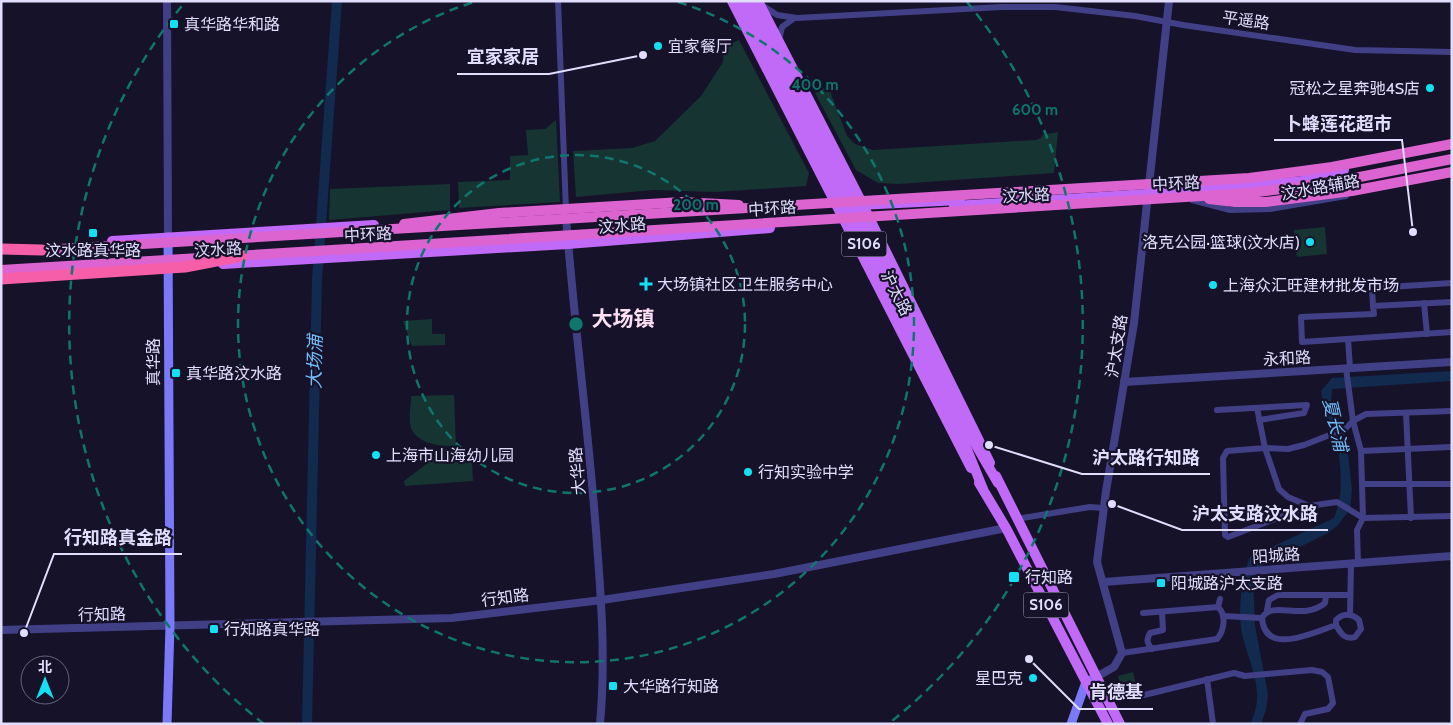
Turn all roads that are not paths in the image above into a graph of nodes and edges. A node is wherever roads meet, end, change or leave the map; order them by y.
1 (167, 1) edge
2 (558, 1) edge
3 (732, 1) edge
4 (741, 1) edge
5 (1169, 1) edge
6 (755, 2) edge
7 (797, 18) junction
8 (1168, 22) junction
9 (779, 41) junction
10 (1452, 52) edge
11 (1452, 142) edge
12 (1452, 149) edge
13 (1452, 154) edge
14 (1452, 159) edge
15 (1452, 163) edge
16 (1380, 168) junction
17 (1418, 169) junction
18 (1403, 172) junction
19 (1452, 174) edge
20 (1410, 184) junction
21 (1257, 185) junction
22 (1147, 192) junction
23 (1236, 197) junction
24 (1209, 199) junction
25 (1040, 200) junction
26 (1192, 200) junction
27 (835, 201) junction
28 (752, 206) junction
29 (944, 206) junction
30 (864, 209) junction
31 (1018, 210) junction
32 (971, 213) junction
33 (566, 217) junction
34 (844, 222) junction
35 (327, 234) junction
36 (168, 237) junction
37 (568, 244) junction
38 (1, 249) edge
39 (42, 250) junction
40 (1, 254) edge
41 (242, 256) junction
42 (169, 267) junction
43 (1, 270) edge
44 (1, 274) edge
45 (1, 279) edge
46 (1452, 284) edge
47 (1452, 302) edge
48 (1424, 303) junction
49 (1373, 306) junction
50 (1452, 332) edge
51 (1427, 334) junction
52 (1348, 339) junction
53 (1452, 362) edge
54 (1347, 371) junction
55 (1124, 382) junction
56 (1257, 408) junction
57 (1217, 410) dead end
58 (1452, 411) edge
59 (1406, 413) junction
60 (1259, 420) junction
61 (1353, 421) junction
62 (1452, 446) edge
63 (1265, 448) junction
64 (1407, 449) junction
65 (1362, 451) junction
66 (998, 483) junction
67 (1362, 484) junction
68 (1408, 484) junction
69 (1452, 484) edge
70 (983, 490) junction
71 (1309, 506) junction
72 (1103, 508) junction
73 (1452, 516) edge
74 (1363, 518) junction
75 (1411, 518) junction
76 (1016, 519) junction
77 (1006, 528) junction
78 (1452, 556) edge
79 (1355, 564) junction
80 (1102, 582) junction
81 (1326, 595) junction
82 (1350, 595) junction
83 (1220, 599) dead end
84 (602, 600) junction
85 (1218, 607) junction
86 (1267, 610) junction
87 (1162, 612) junction
88 (1143, 614) dead end
89 (1350, 615) junction
90 (1223, 616) junction
91 (1260, 618) junction
92 (1336, 625) junction
93 (170, 626) junction
94 (1, 630) edge
95 (1152, 649) junction
96 (1122, 653) junction
97 (1091, 679) junction
98 (1207, 679) junction
99 (1144, 695) dead end
100 (167, 724) edge
101 (600, 724) edge
102 (1071, 724) edge
103 (1108, 724) edge
104 (1120, 724) edge
105 (1213, 724) edge
106 (1300, 724) edge

1 - 36 street, 真华路
2 - 33 street
3 - 27 main road, 沪太路 / S106
4 - 70 main road, 沪太路 / S106, bridge
5 - 8 street, 沪太支路
6 - 7 street, 平遥路
6 - 9 main road, 沪太路 / S106
6 - 66 main road, 沪太路 / S106, bridge
7 - 8 street, 平遥路
7 - 9 street
8 - 10 street, 平遥路
8 - 22 street, 沪太支路
9 - 30 main road, 沪太路 / S106
11 - 22 main road, 汶水路
11 - 35 highway, 中环路, bridge
12 - 22 main road, 汶水路
13 - 16 main road, 汶水路
14 - 41 highway, 中环路, bridge
15 - 17 main road, 汶水路
16 - 18 main road
16 - 21 main road, 汶水路
17 - 18 main road, 汶水路
17 - 20 street
18 - 23 main road, 汶水路
19 - 20 street, 汶水路辅路
19 - 24 highway, bridge
20 - 26 street, 汶水路辅路
21 - 22 main road, 汶水路
21 - 23 main road
22 - 25 main road, 汶水路
22 - 26 main road, 汶水路
22 - 30 main road, 汶水路
22 - 31 main road, 汶水路
22 - 55 street, 沪太支路
23 - 24 main road, 汶水路
24 - 26 main road, 汶水路
25 - 29 main road, 汶水路
25 - 31 main road
27 - 28 main road, 汶水路
27 - 30 main road, 汶水路
27 - 34 main road, 沪太路 / S106
28 - 33 main road, 汶水路
28 - 35 highway, bridge
29 - 30 main road, 汶水路
29 - 32 main road
30 - 32 main road, 汶水路
30 - 34 main road, 汶水路
30 - 66 main road, 沪太路 / S106
31 - 32 main road, 汶水路
33 - 36 main road, 汶水路
33 - 37 street, 大华路
34 - 37 main road, 汶水路
34 - 70 main road, 沪太路 / S106
35 - 39 highway, 中环路, bridge
36 - 38 main road, 汶水路
36 - 42 main road, 真华路
37 - 42 main road, 汶水路
37 - 84 street, 大华路
38 - 39 highway, bridge
39 - 40 highway, 中环路, bridge
41 - 43 highway, 中环路, bridge
41 - 45 highway, bridge
42 - 44 main road, 汶水路
42 - 93 main road, 真华路
46 - 49 street
47 - 48 street
48 - 49 street
48 - 51 street
49 - 52 street
50 - 51 street
51 - 52 street
52 - 54 street
53 - 54 street, 永和路
54 - 55 street, 永和路
54 - 61 street
55 - 72 street, 沪太支路
56 - 57 street
56 - 60 street
56 - 60 street
58 - 59 street
59 - 61 street
59 - 64 street
60 - 63 street
61 - 63 street
61 - 65 street
62 - 64 street
63 - 71 street
63 - 71 street
64 - 65 street
64 - 68 street
65 - 67 street
66 - 76 main road, 沪太路 / S106
67 - 68 street
67 - 74 street
68 - 69 street
68 - 75 street
70 - 77 main road, 沪太路 / S106
71 - 74 street
72 - 76 street
72 - 80 street, 沪太支路
73 - 75 street
74 - 75 street
74 - 79 street
76 - 97 main road, 沪太路 / S106
77 - 84 street, 行知路
77 - 97 main road, 沪太路 / S106
78 - 79 street, 阳城路
79 - 80 street, 阳城路
79 - 82 street
80 - 96 street, 沪太支路
81 - 82 street
81 - 86 street
81 - 86 street
82 - 89 street
83 - 85 street
84 - 93 street, 行知路
84 - 101 street, 大华路
85 - 87 street
85 - 90 street
86 - 91 street
87 - 88 street
87 - 95 street
89 - 92 street
89 - 92 street
90 - 91 street
90 - 95 street
91 - 92 street
93 - 94 street, 行知路
93 - 100 main road, 真华路
95 - 96 street
96 - 97 street
97 - 102 main road
97 - 103 main road, 沪太路 / S106
97 - 104 main road, 沪太路 / S106
98 - 99 street
98 - 105 street
98 - 106 street

